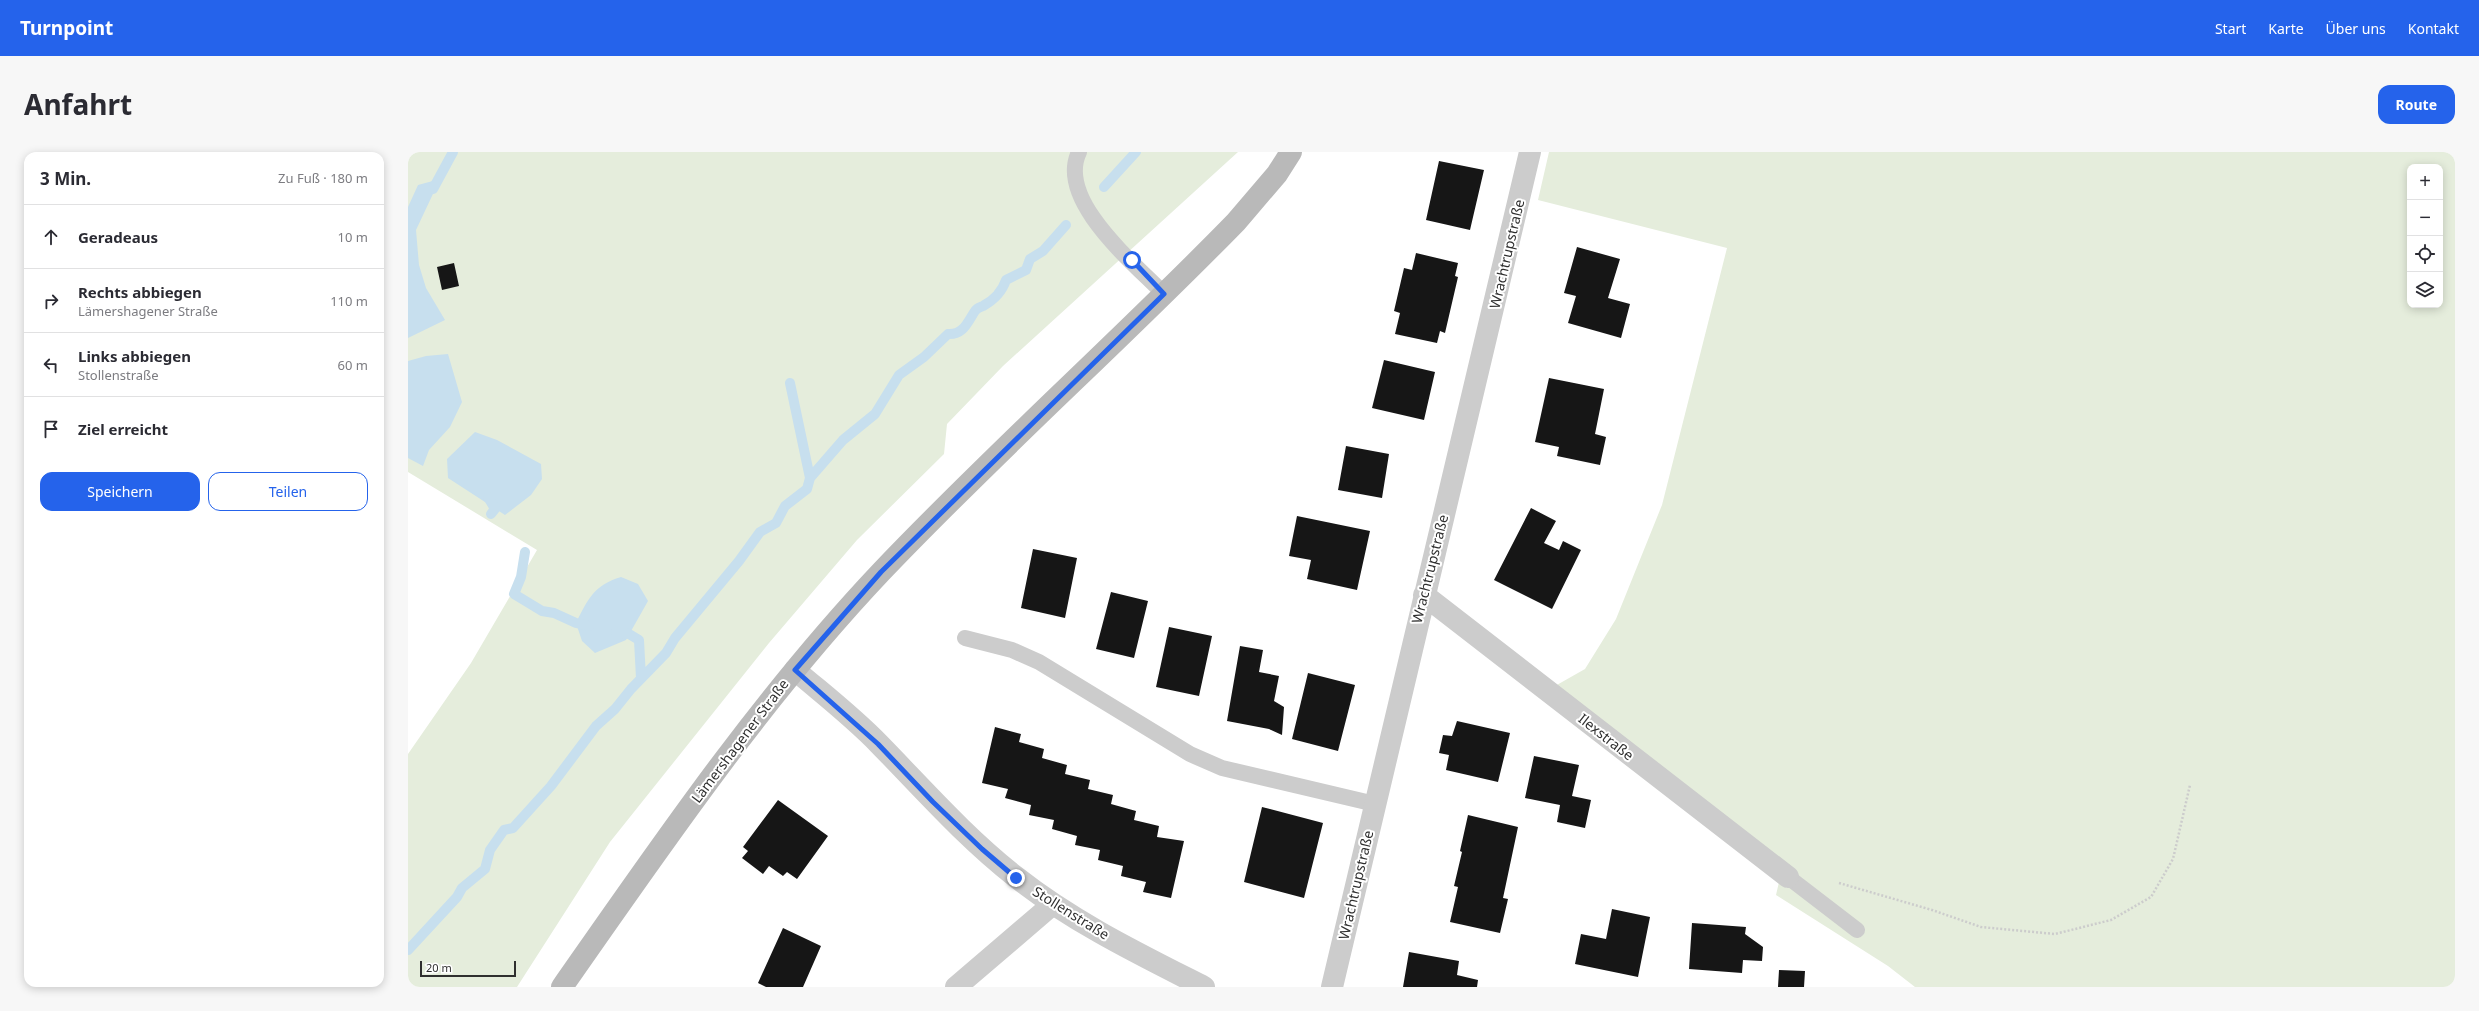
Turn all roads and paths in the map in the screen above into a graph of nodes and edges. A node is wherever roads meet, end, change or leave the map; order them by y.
1 (1079, 152) edge
2 (1291, 152) edge
3 (1530, 152) edge
4 (1164, 294) junction
5 (1424, 595) junction
6 (965, 638) dead end
7 (795, 670) junction
8 (2190, 785) dead end
9 (1375, 804) junction
10 (1788, 877) joint
11 (1836, 882) dead end
12 (1053, 904) junction
13 (1857, 930) dead end
14 (562, 987) edge
15 (956, 987) edge
16 (1204, 987) edge
17 (1332, 987) edge

1 - 4 lane
2 - 4 main road, Lämershagener Straße
3 - 5 street, Wrachtrupstraße
4 - 7 main road, Lämershagener Straße
5 - 9 street, Wrachtrupstraße
5 - 10 street, Ilexstraße
6 - 9 lane
7 - 12 street, Stollenstraße
7 - 14 main road, Lämershagener Straße
8 - 11 path
9 - 17 street, Wrachtrupstraße
10 - 13 lane
12 - 15 street
12 - 16 street, Stollenstraße

